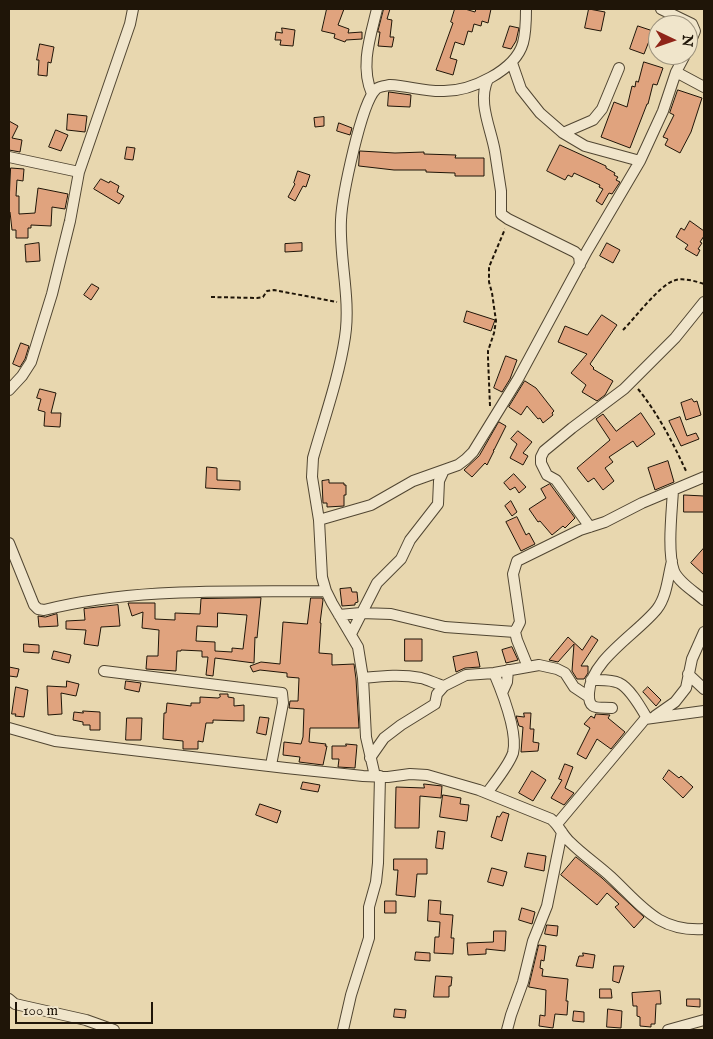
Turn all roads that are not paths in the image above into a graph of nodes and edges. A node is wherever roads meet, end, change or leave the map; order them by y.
1 (133, 9) edge
2 (377, 9) edge
3 (526, 9) edge
4 (661, 9) edge
5 (673, 15) edge
6 (512, 63) junction
7 (680, 65) edge
8 (619, 68) dead end
9 (676, 72) junction
10 (488, 78) junction
11 (704, 87) edge
12 (372, 94) junction
13 (563, 133) junction
14 (9, 157) edge
15 (640, 161) junction
16 (79, 172) junction
17 (580, 265) junction
18 (704, 302) edge
19 (9, 390) edge
20 (444, 470) junction
21 (704, 477) edge
22 (673, 490) junction
23 (319, 520) junction
24 (590, 526) junction
25 (9, 543) edge
26 (672, 561) junction
27 (326, 590) junction
28 (704, 600) edge
29 (361, 613) junction
30 (339, 615) junction
31 (516, 632) junction
32 (704, 632) edge
33 (351, 634) junction
34 (528, 667) junction
35 (508, 670) junction
36 (104, 672) dead end
37 (494, 673) junction
38 (688, 674) junction
39 (363, 678) junction
40 (591, 680) junction
41 (444, 686) junction
42 (704, 689) edge
43 (502, 693) junction
44 (588, 697) junction
45 (612, 708) dead end
46 (704, 711) edge
47 (650, 717) junction
48 (9, 728) edge
49 (370, 758) junction
50 (271, 765) junction
51 (378, 776) junction
52 (487, 793) junction
53 (560, 828) junction
54 (704, 929) edge
55 (11, 1002) edge
56 (704, 1020) edge
57 (114, 1030) edge
58 (343, 1030) edge
59 (507, 1030) edge
60 (668, 1030) edge

1 - 16 street
2 - 12 street
3 - 6 street
4 - 5 street
6 - 10 street
6 - 13 street
7 - 9 street
8 - 13 street
9 - 11 street
9 - 15 street
10 - 12 street
10 - 17 street
12 - 23 street
13 - 15 street
14 - 16 street
15 - 17 street
16 - 19 street
17 - 20 street
18 - 24 street
20 - 23 street
20 - 29 street
21 - 22 street
22 - 24 street
22 - 26 street
23 - 27 street
24 - 31 street
25 - 27 street
26 - 28 street
26 - 40 street
27 - 30 street
29 - 30 street
29 - 31 street
29 - 33 street
30 - 33 street
31 - 34 street
32 - 38 street
33 - 39 street
34 - 35 street
34 - 44 street
35 - 37 street
35 - 43 street
36 - 50 street
37 - 41 street
37 - 43 street
38 - 42 street
38 - 47 street
39 - 41 street
39 - 49 street
40 - 44 street
40 - 47 street
41 - 49 street
43 - 52 street
44 - 45 street
46 - 47 street
47 - 53 street
48 - 50 street
49 - 51 street
50 - 51 street
51 - 52 street
51 - 58 street
52 - 53 street
53 - 54 street
53 - 59 street
55 - 57 street
56 - 60 street

